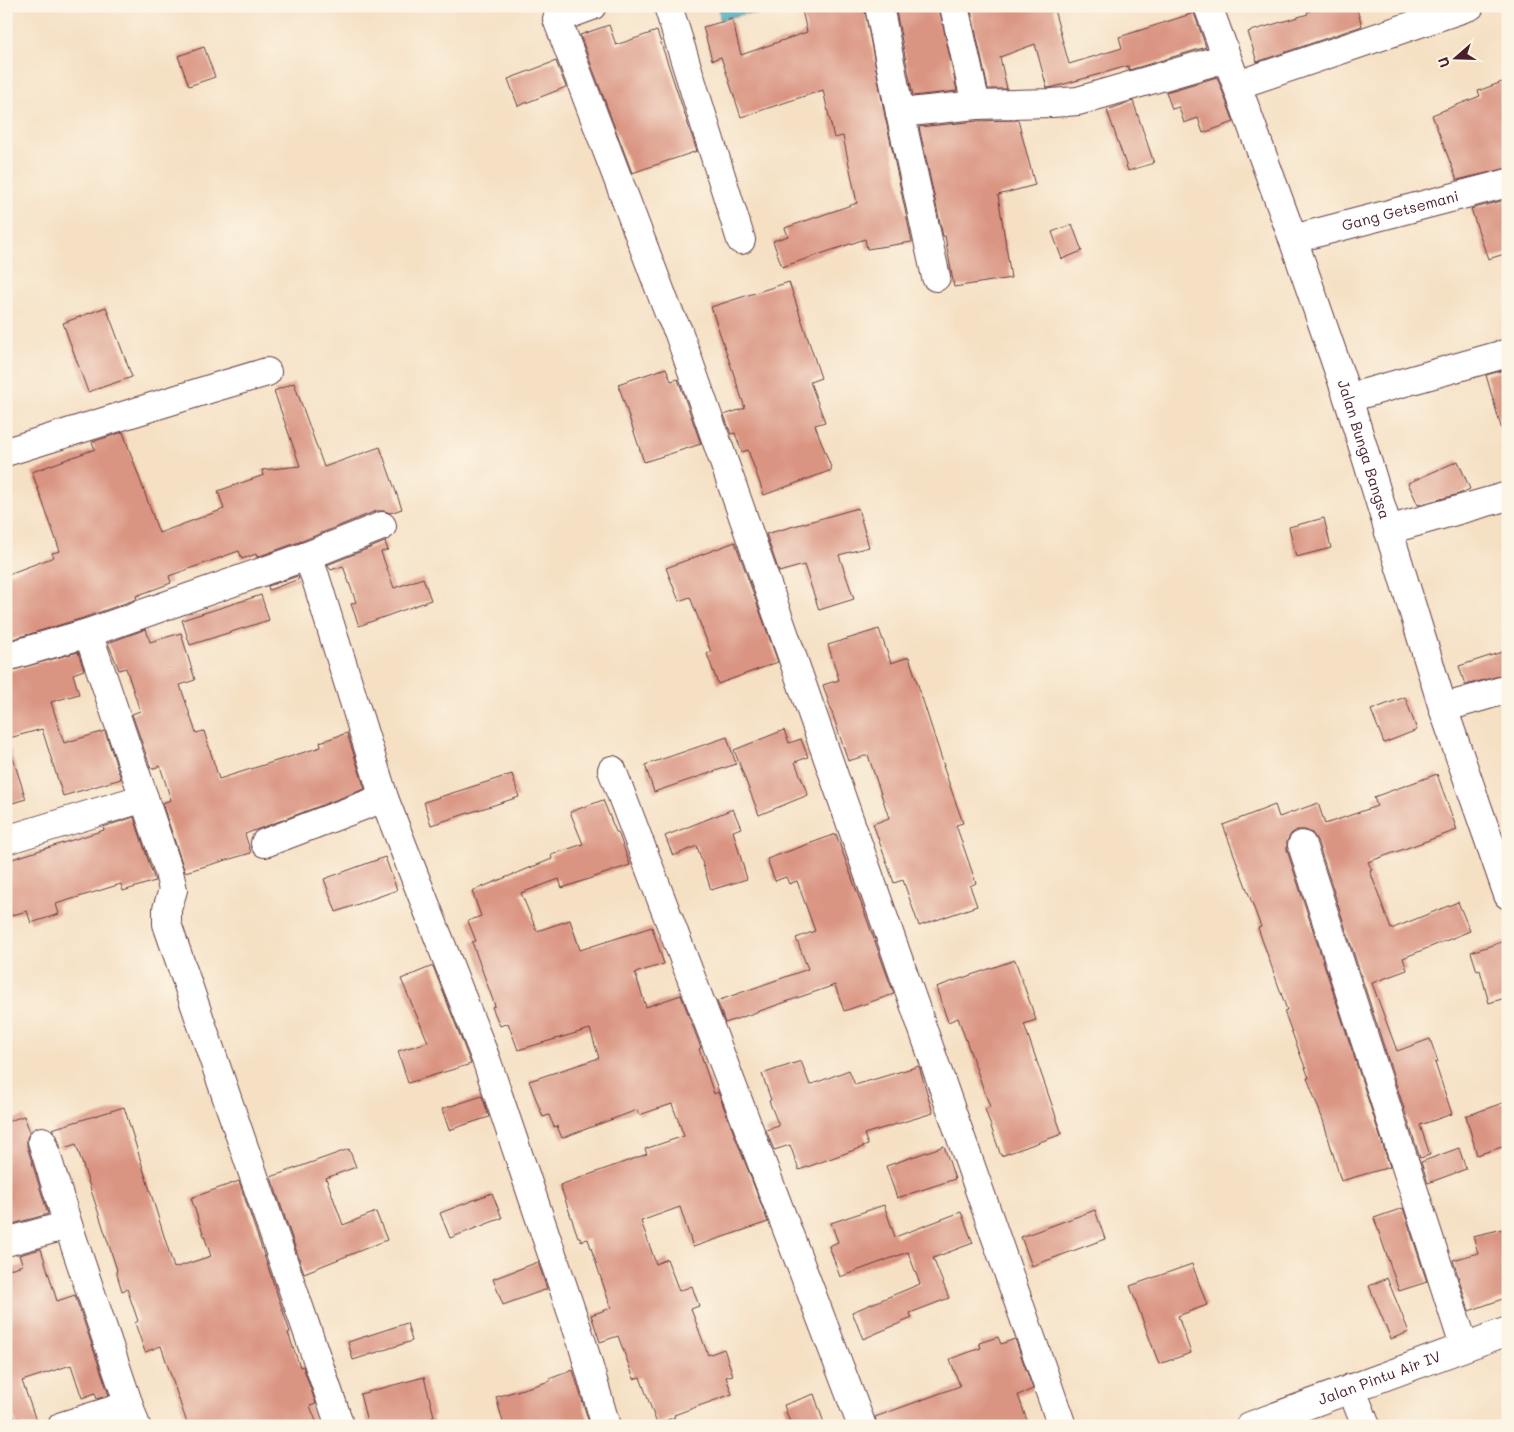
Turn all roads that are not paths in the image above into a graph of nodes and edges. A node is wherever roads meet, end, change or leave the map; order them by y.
1 (592, 6) edge
2 (668, 6) edge
3 (879, 6) edge
4 (954, 6) edge
5 (1208, 6) edge
6 (1470, 6) edge
7 (1226, 58) junction
8 (1237, 85) junction
9 (976, 106) junction
10 (900, 113) junction
11 (1508, 183) edge
12 (1293, 239) junction
13 (741, 240) dead end
14 (936, 277) dead end
15 (1508, 353) edge
16 (268, 372) dead end
17 (1348, 398) junction
18 (6, 452) edge
19 (1508, 496) edge
20 (382, 526) dead end
21 (1388, 530) junction
22 (307, 556) junction
23 (88, 633) junction
24 (6, 657) edge
25 (1508, 689) edge
26 (1443, 708) junction
27 (612, 770) dead end
28 (144, 798) junction
29 (384, 798) junction
30 (6, 840) edge
31 (264, 843) dead end
32 (1302, 845) dead end
33 (1502, 862) edge
34 (1508, 895) edge
35 (42, 1141) dead end
36 (68, 1225) junction
37 (6, 1242) edge
38 (1508, 1331) edge
39 (1464, 1346) junction
40 (1351, 1388) junction
41 (132, 1415) edge
42 (62, 1426) edge
43 (340, 1426) edge
44 (606, 1426) edge
45 (862, 1426) edge
46 (1062, 1426) edge
47 (1250, 1426) edge
48 (1366, 1426) edge

1 - 46 street
2 - 13 street
3 - 10 street
4 - 9 street
5 - 7 street, Jalan Bunga Bangsa
6 - 8 street
7 - 8 street, Jalan Bunga Bangsa
7 - 9 street
8 - 12 street, Jalan Bunga Bangsa
9 - 10 street
10 - 14 street
11 - 12 street, Gang Getsemani
12 - 17 street, Jalan Bunga Bangsa
15 - 17 street
16 - 18 street
17 - 21 street, Jalan Bunga Bangsa
19 - 21 street
20 - 22 street
21 - 26 street, Jalan Bunga Bangsa
22 - 23 street
22 - 29 street
23 - 24 street
23 - 28 street
25 - 26 street
26 - 33 street, Jalan Bunga Bangsa
27 - 45 street
28 - 30 street
28 - 43 street
29 - 31 street
29 - 44 street
32 - 39 street
33 - 34 street, Jalan Bunga Bangsa
35 - 36 street
36 - 37 street
36 - 41 street
38 - 39 street, Jalan Pintu Air IV
39 - 40 street, Jalan Pintu Air IV
40 - 47 street, Jalan Pintu Air IV
40 - 48 street
41 - 42 street

